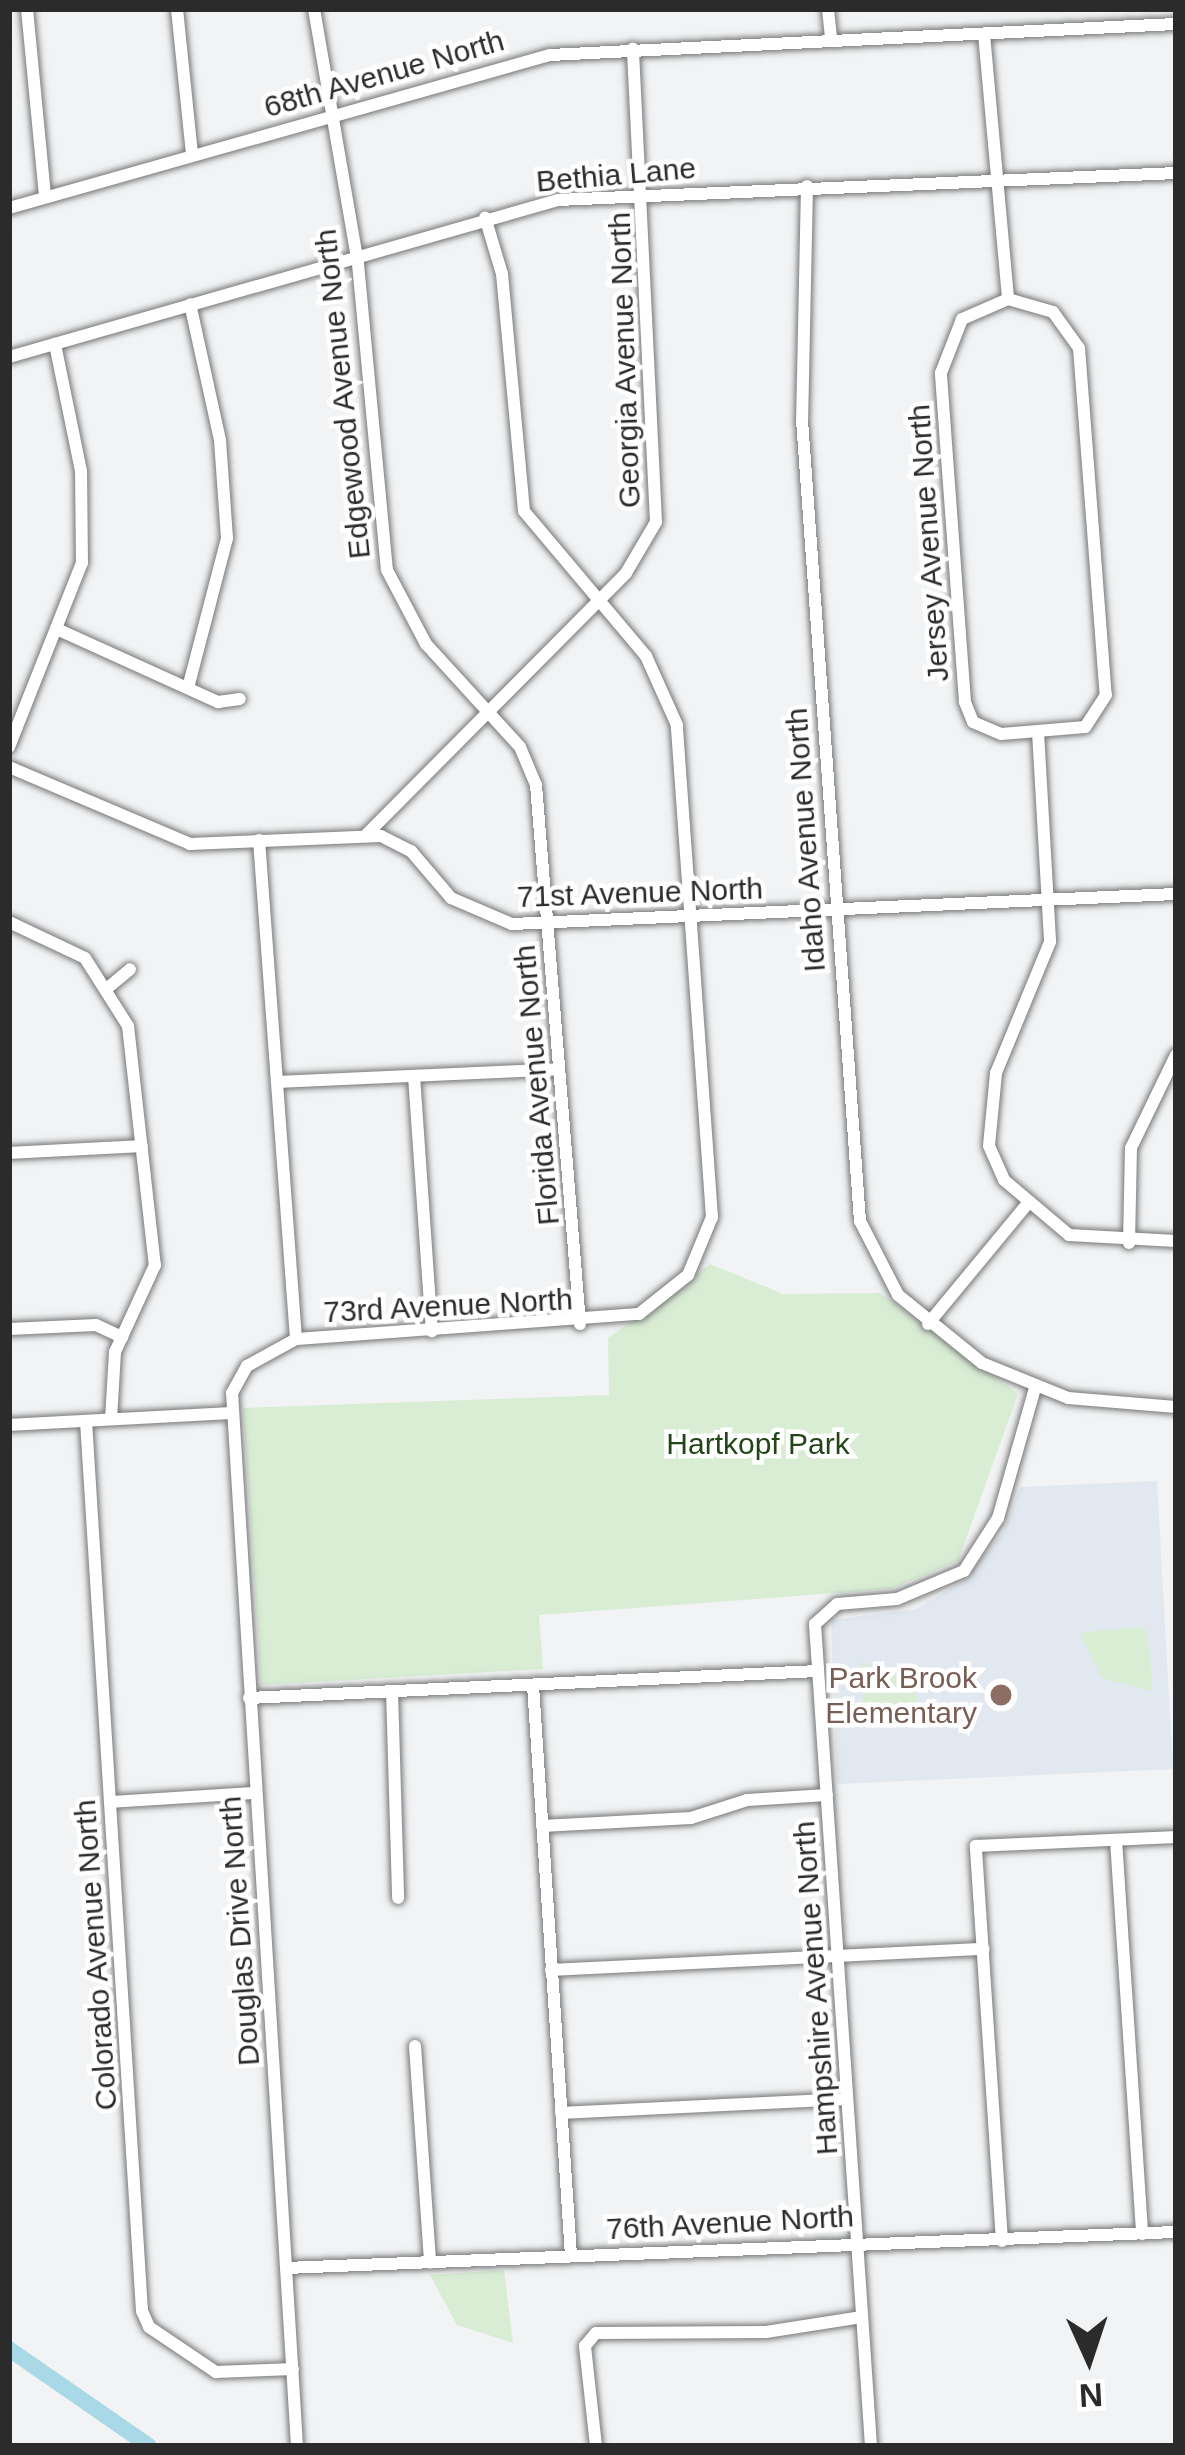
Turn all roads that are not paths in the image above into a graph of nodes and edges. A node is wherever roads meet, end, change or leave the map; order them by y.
1 (27, 9) edge
2 (177, 9) edge
3 (314, 9) edge
4 (828, 9) edge
5 (1176, 24) edge
6 (984, 34) junction
7 (832, 39) junction
8 (633, 49) junction
9 (325, 114) junction
10 (192, 154) junction
11 (1176, 173) edge
12 (997, 176) junction
13 (807, 186) junction
14 (642, 195) junction
15 (45, 197) junction
16 (9, 208) edge
17 (485, 217) junction
18 (356, 255) junction
19 (1008, 299) junction
20 (190, 304) junction
21 (55, 344) junction
22 (9, 357) edge
23 (597, 601) junction
24 (59, 630) junction
25 (188, 688) junction
26 (240, 699) dead end
27 (487, 710) junction
28 (1038, 732) junction
29 (9, 747) edge
30 (9, 766) edge
31 (364, 836) junction
32 (259, 841) junction
33 (1176, 894) edge
34 (1049, 900) junction
35 (835, 910) junction
36 (692, 917) junction
37 (9, 922) edge
38 (548, 924) junction
39 (130, 969) dead end
40 (110, 986) junction
41 (1176, 1054) edge
42 (559, 1069) junction
43 (414, 1076) junction
44 (277, 1082) junction
45 (142, 1146) junction
46 (9, 1153) edge
47 (1028, 1203) junction
48 (1176, 1241) edge
49 (1129, 1243) junction
50 (580, 1324) junction
51 (928, 1324) junction
52 (9, 1329) edge
53 (432, 1331) junction
54 (122, 1337) junction
55 (296, 1339) junction
56 (1035, 1388) junction
57 (1176, 1407) edge
58 (230, 1413) junction
59 (111, 1419) junction
60 (86, 1420) junction
61 (9, 1425) edge
62 (818, 1672) junction
63 (532, 1685) junction
64 (392, 1691) junction
65 (249, 1698) junction
66 (255, 1793) junction
67 (827, 1795) junction
68 (110, 1802) junction
69 (542, 1826) junction
70 (1176, 1837) edge
71 (1116, 1840) junction
72 (398, 1898) dead end
73 (983, 1948) junction
74 (838, 1956) junction
75 (551, 1970) junction
76 (415, 2046) dead end
77 (848, 2099) junction
78 (561, 2113) junction
79 (1176, 2232) edge
80 (1142, 2234) junction
81 (857, 2241) junction
82 (1002, 2241) junction
83 (571, 2255) junction
84 (430, 2261) junction
85 (286, 2268) junction
86 (862, 2317) junction
87 (292, 2369) junction
88 (297, 2446) edge
89 (596, 2446) edge
90 (871, 2446) edge

1 - 15 street
2 - 10 street
3 - 9 street, Edgewood Avenue North
4 - 7 street
5 - 6 street, 68th Avenue North
6 - 7 street, 68th Avenue North
6 - 12 street
7 - 8 street, 68th Avenue North
8 - 9 street, 68th Avenue North
8 - 14 street, Georgia Avenue North
9 - 10 street, 68th Avenue North
9 - 18 street, Edgewood Avenue North
10 - 15 street, 68th Avenue North
11 - 12 street, Bethia Lane
12 - 13 street, Bethia Lane
12 - 19 street
13 - 14 street, Bethia Lane
13 - 35 street, Idaho Avenue North
14 - 17 street, Bethia Lane
14 - 23 street, Georgia Avenue North
15 - 16 street, 68th Avenue North
17 - 18 street, Bethia Lane
17 - 23 street
18 - 20 street, Bethia Lane
18 - 27 street, Edgewood Avenue North
19 - 28 street
19 - 28 street, Jersey Avenue North
20 - 21 street, Bethia Lane
20 - 25 street
21 - 22 street, Bethia Lane
21 - 24 street
23 - 27 street
23 - 36 street
24 - 25 street
24 - 29 street
25 - 26 street
27 - 31 street
27 - 38 street, Florida Avenue North
28 - 34 street
30 - 32 street, 71st Avenue North
31 - 32 street, 71st Avenue North
31 - 38 street, 71st Avenue North
32 - 44 street
33 - 34 street, 71st Avenue North
34 - 35 street, 71st Avenue North
34 - 47 street
35 - 36 street, 71st Avenue North
35 - 51 street, Idaho Avenue North
36 - 38 street, 71st Avenue North
36 - 50 street, 73rd Avenue North
37 - 40 street
38 - 42 street, Florida Avenue North
39 - 40 street
40 - 45 street
41 - 49 street
42 - 43 street
42 - 50 street, Florida Avenue North
43 - 44 street
43 - 53 street
44 - 55 street
45 - 46 street
45 - 54 street
47 - 49 street
47 - 51 street
48 - 49 street
50 - 53 street, 73rd Avenue North
51 - 56 street, Idaho Avenue North
52 - 54 street
53 - 55 street, 73rd Avenue North
54 - 59 street
55 - 58 street, 73rd Avenue North
56 - 57 street, Idaho Avenue North
56 - 62 street
58 - 59 street
58 - 65 street, Douglas Drive North
59 - 60 street
60 - 61 street
60 - 68 street, Colorado Avenue North
62 - 63 street
62 - 67 street, Hampshire Avenue North
63 - 64 street
63 - 69 street
64 - 65 street
64 - 72 street
65 - 66 street, Douglas Drive North
66 - 68 street
66 - 85 street, Douglas Drive North
67 - 69 street
67 - 74 street, Hampshire Avenue North
68 - 87 street, Colorado Avenue North
69 - 75 street
70 - 71 street
71 - 73 street
71 - 80 street
73 - 74 street
73 - 82 street
74 - 75 street
74 - 77 street, Hampshire Avenue North
75 - 78 street
76 - 84 street
77 - 78 street
77 - 81 street, Hampshire Avenue North
78 - 83 street
79 - 80 street, 76th Avenue North
80 - 82 street, 76th Avenue North
81 - 82 street, 76th Avenue North
81 - 83 street, 76th Avenue North
81 - 86 street, Hampshire Avenue North
83 - 84 street, 76th Avenue North
84 - 85 street, 76th Avenue North
85 - 87 street, Douglas Drive North
86 - 89 street
86 - 90 street, Hampshire Avenue North
87 - 88 street, Douglas Drive North

